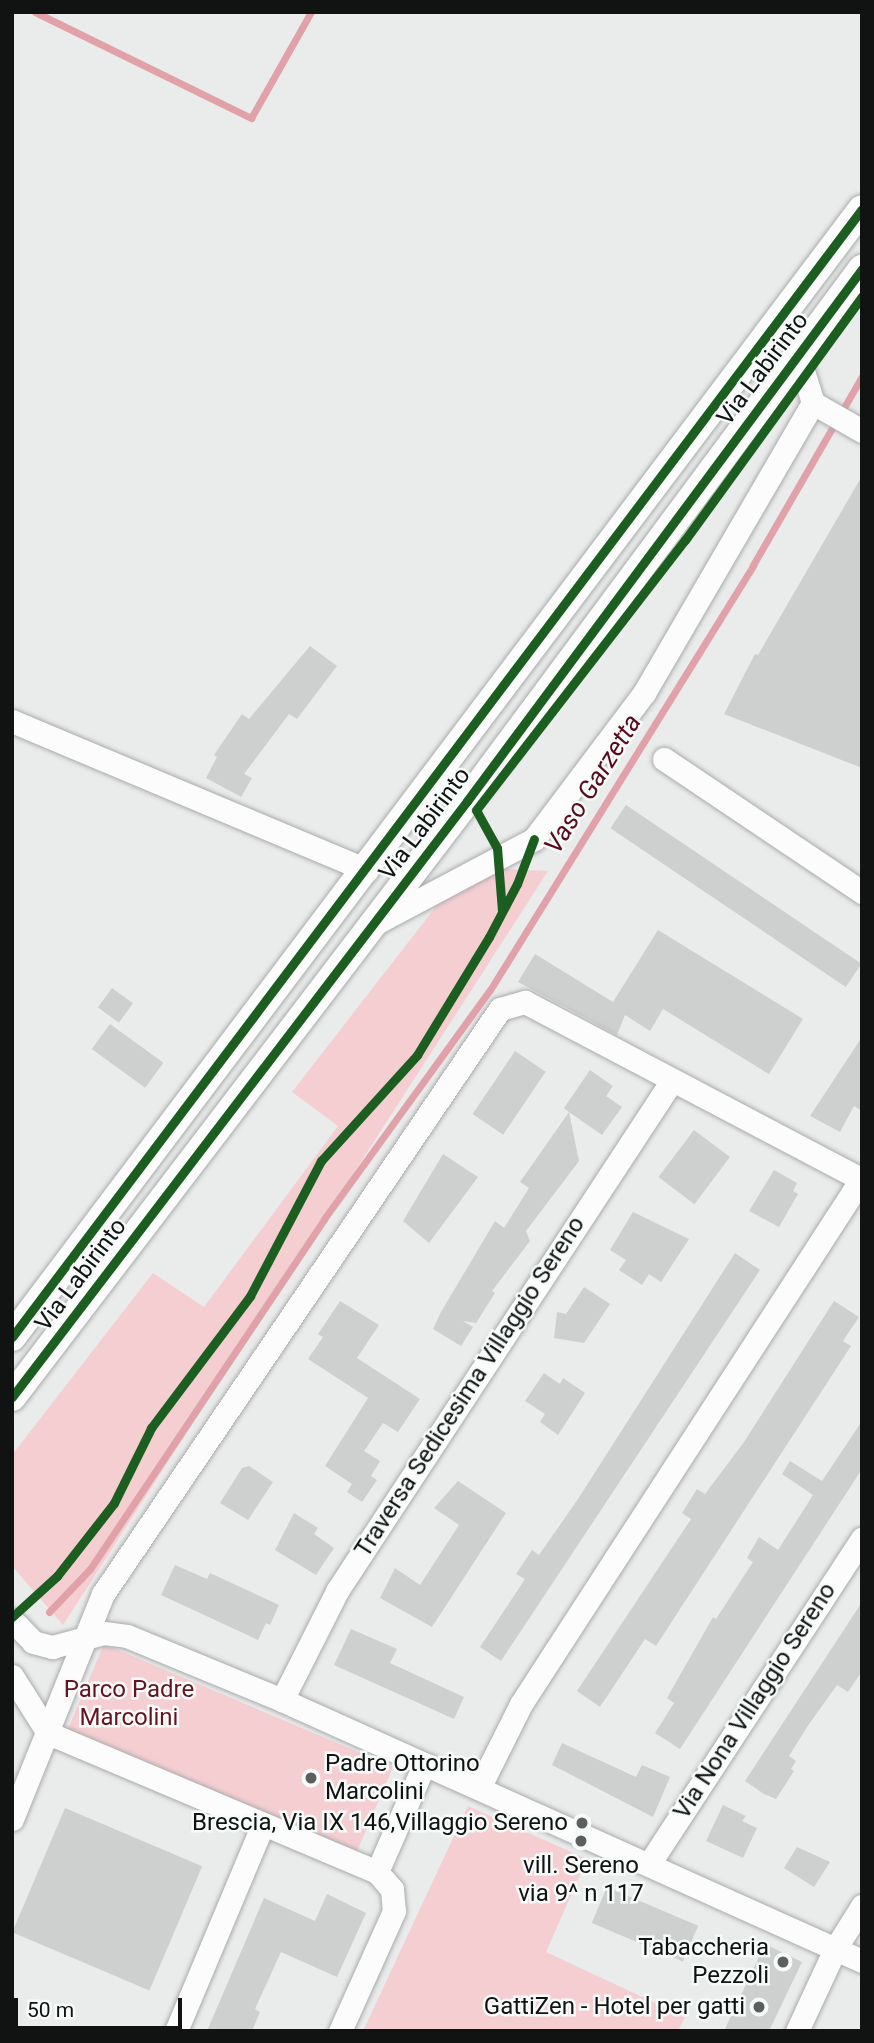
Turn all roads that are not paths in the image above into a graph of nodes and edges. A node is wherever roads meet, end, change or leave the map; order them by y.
1 (862, 209) edge
2 (862, 269) edge
3 (798, 355) junction
4 (836, 416) edge
5 (12, 721) edge
6 (664, 759) dead end
7 (367, 870) junction
8 (862, 892) edge
9 (374, 924) junction
10 (671, 1082) junction
11 (861, 1180) edge
12 (12, 1337) edge
13 (12, 1397) edge
14 (862, 1538) edge
15 (12, 1620) edge
16 (83, 1639) junction
17 (12, 1676) edge
18 (282, 1700) junction
19 (48, 1733) junction
20 (424, 1765) junction
21 (480, 1788) junction
22 (12, 1819) edge
23 (262, 1826) junction
24 (649, 1864) junction
25 (377, 1872) junction
26 (862, 1906) edge
27 (835, 1949) junction
28 (862, 1961) edge
29 (176, 2031) edge
30 (340, 2031) edge
31 (797, 2031) edge

1 - 7 street, Via Labirinto
2 - 3 street, Via Labirinto
3 - 4 street
3 - 9 street, Via Labirinto
4 - 9 street
5 - 7 street
6 - 8 street
7 - 12 street, Via Labirinto
9 - 13 street, Via Labirinto
10 - 11 street
10 - 16 street
10 - 18 street, Traversa Sedicesima Villaggio Sereno
11 - 21 street
14 - 24 street, Via Nona Villaggio Sereno
15 - 16 street
16 - 18 street
16 - 19 street
17 - 19 street
18 - 20 street
19 - 22 street
19 - 23 street
20 - 21 street
20 - 25 street
21 - 24 street
23 - 25 street
23 - 29 street
24 - 27 street
25 - 30 street
26 - 27 street
27 - 28 street
27 - 31 street

